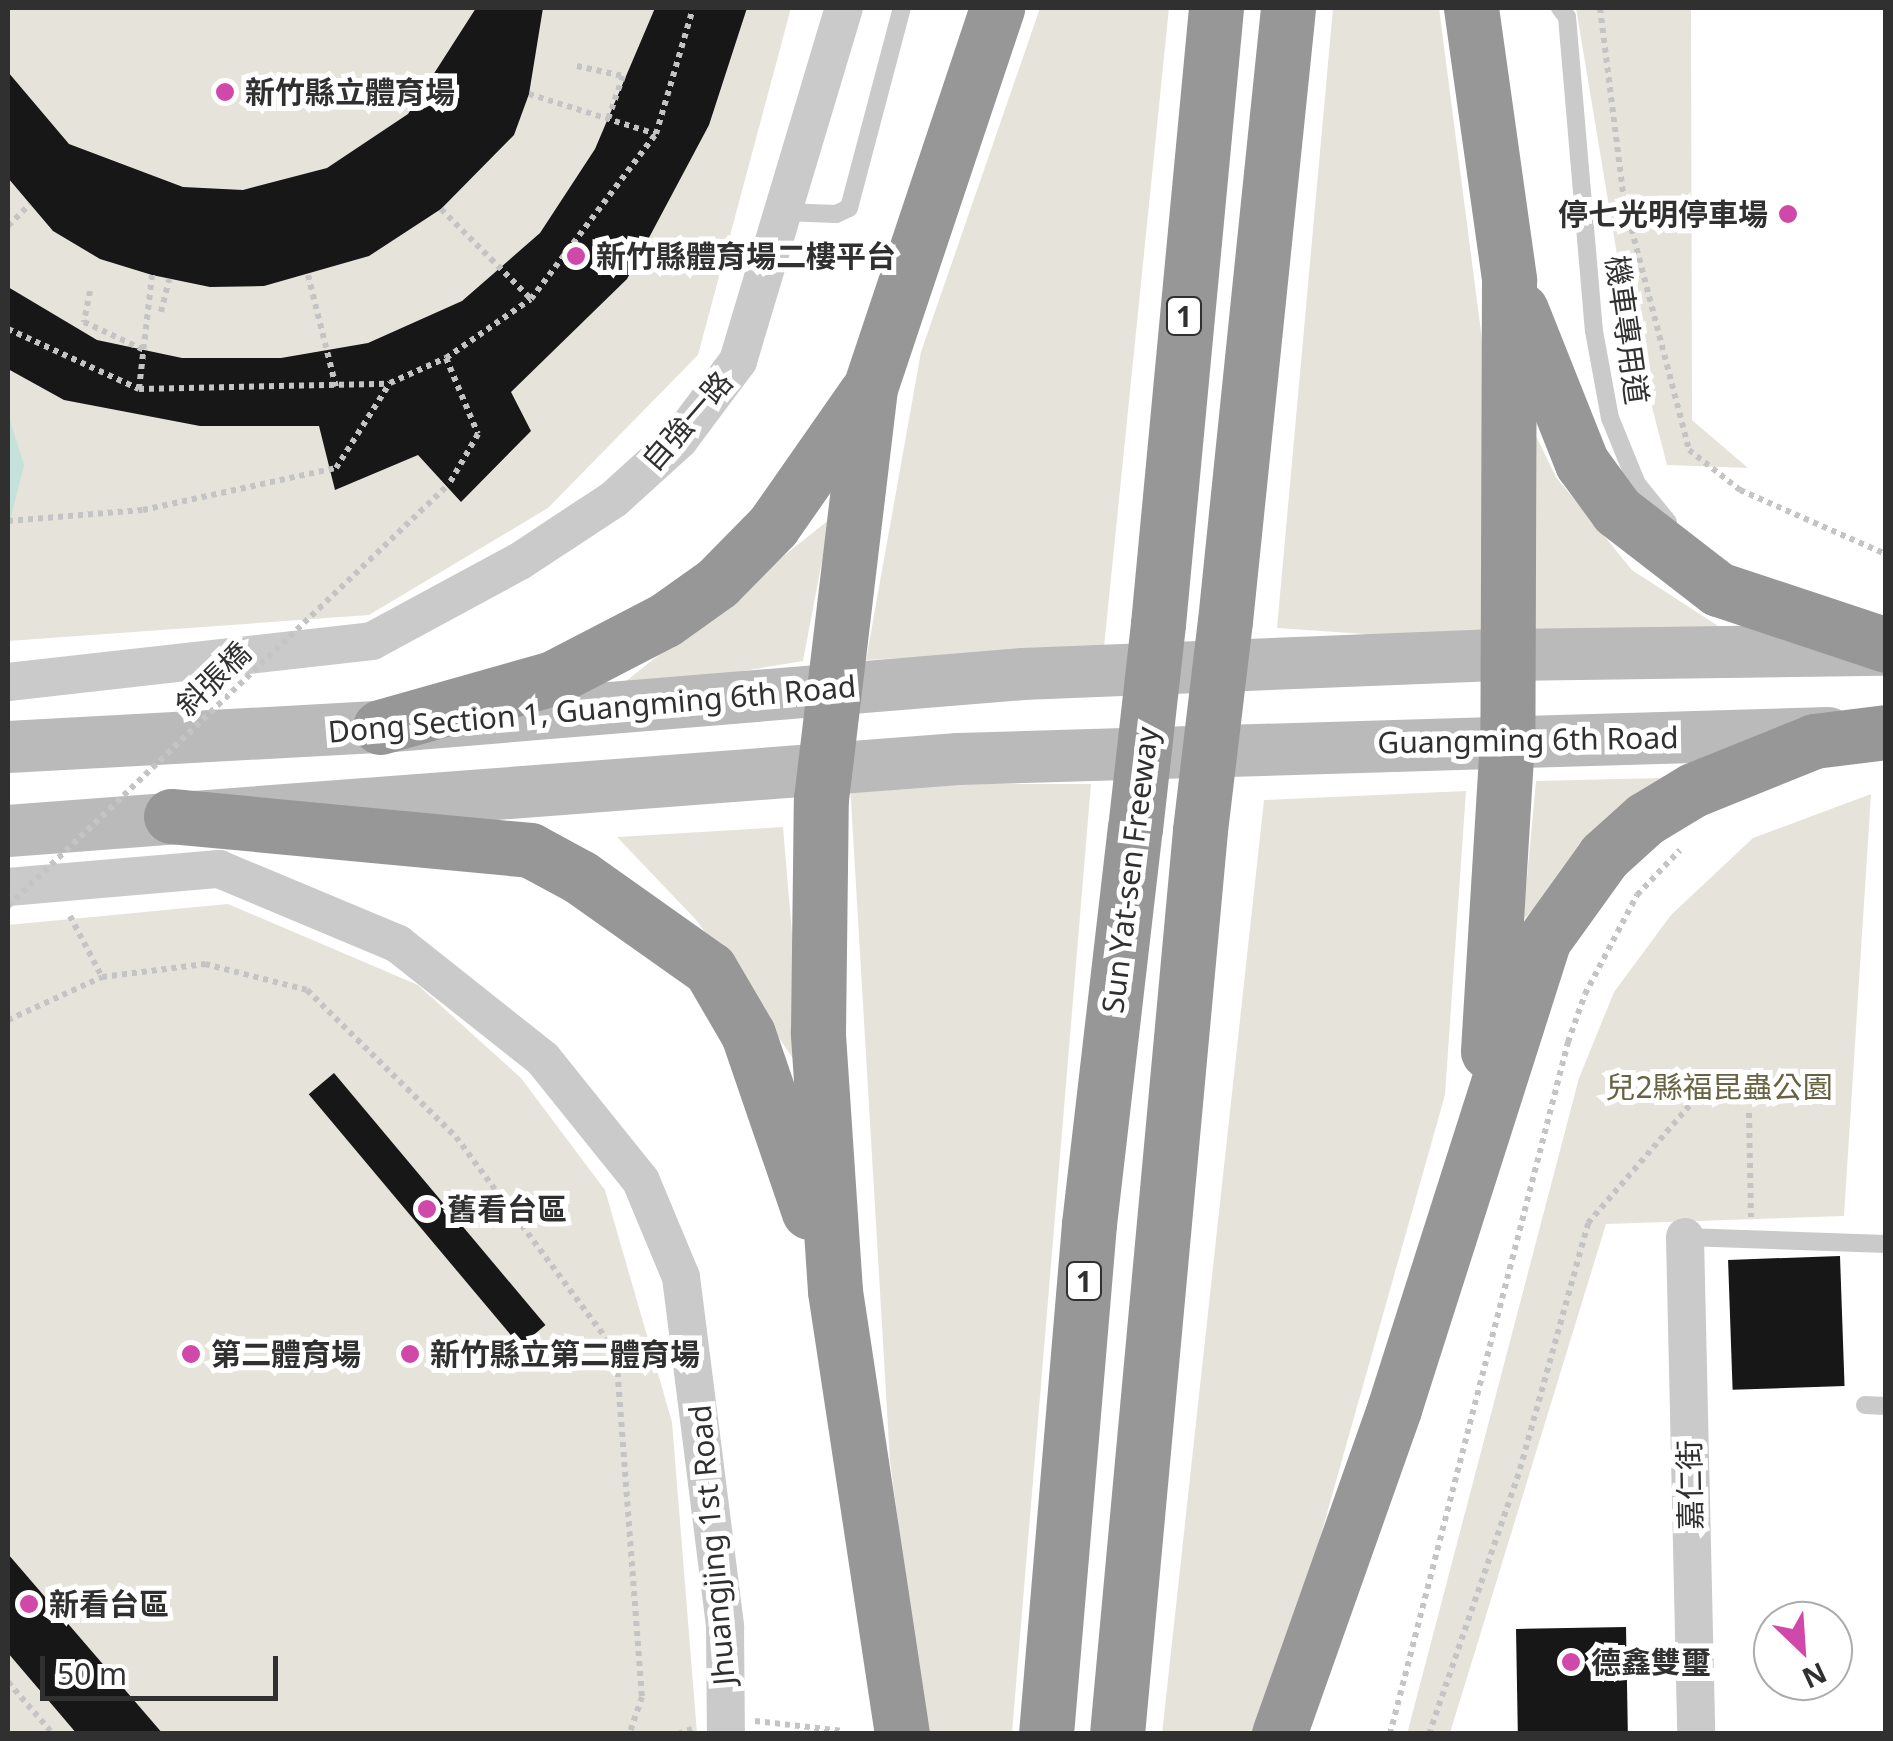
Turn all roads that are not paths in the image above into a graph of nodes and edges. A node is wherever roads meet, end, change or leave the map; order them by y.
1 (844, 8) edge
2 (902, 8) edge
3 (996, 8) edge
4 (1216, 8) edge
5 (1288, 8) edge
6 (1472, 8) edge
7 (1560, 8) edge
8 (784, 212) junction
9 (1509, 280) junction
10 (870, 388) junction
11 (1886, 620) edge
12 (1168, 646) junction
13 (1886, 648) edge
14 (1503, 655) junction
15 (8, 682) edge
16 (834, 690) junction
17 (380, 727) junction
18 (1886, 732) edge
19 (1506, 740) junction
20 (8, 747) edge
21 (825, 771) junction
22 (171, 816) junction
23 (8, 830) edge
24 (8, 887) edge
25 (1484, 1114) junction
26 (1685, 1237) joint
27 (1886, 1244) edge
28 (834, 1291) junction
29 (1865, 1405) dead end
30 (1886, 1406) edge
31 (735, 1727) edge
32 (902, 1734) edge
33 (1046, 1734) edge
34 (1117, 1734) edge
35 (1279, 1734) edge
36 (1696, 1734) edge

1 - 8 street, 自強一路
2 - 8 lane
3 - 10 highway
4 - 12 highway, Sun Yat-sen Freeway / 1
5 - 34 highway, bridge
6 - 9 highway
7 - 11 lane, 機車專用道
8 - 15 street, 自強一路
9 - 13 highway
9 - 14 highway
10 - 16 highway
10 - 17 highway
12 - 14 main road
12 - 16 main road, Dong Section 1, Guangming 6th Road
12 - 33 highway, Sun Yat-sen Freeway / 1, bridge
13 - 14 main road
14 - 19 highway
16 - 17 main road, Dong Section 1, Guangming 6th Road
16 - 21 highway
17 - 20 main road, Dong Section 1, Guangming 6th Road
18 - 19 main road, Guangming 6th Road
18 - 25 highway
19 - 21 main road, Guangming 6th Road
19 - 25 highway
21 - 22 main road
21 - 28 highway
22 - 23 main road
22 - 28 highway
24 - 31 street, Jhuangjing 1st Road
25 - 35 highway
26 - 27 lane
26 - 36 street, 嘉仁街
28 - 32 highway
29 - 30 lane

